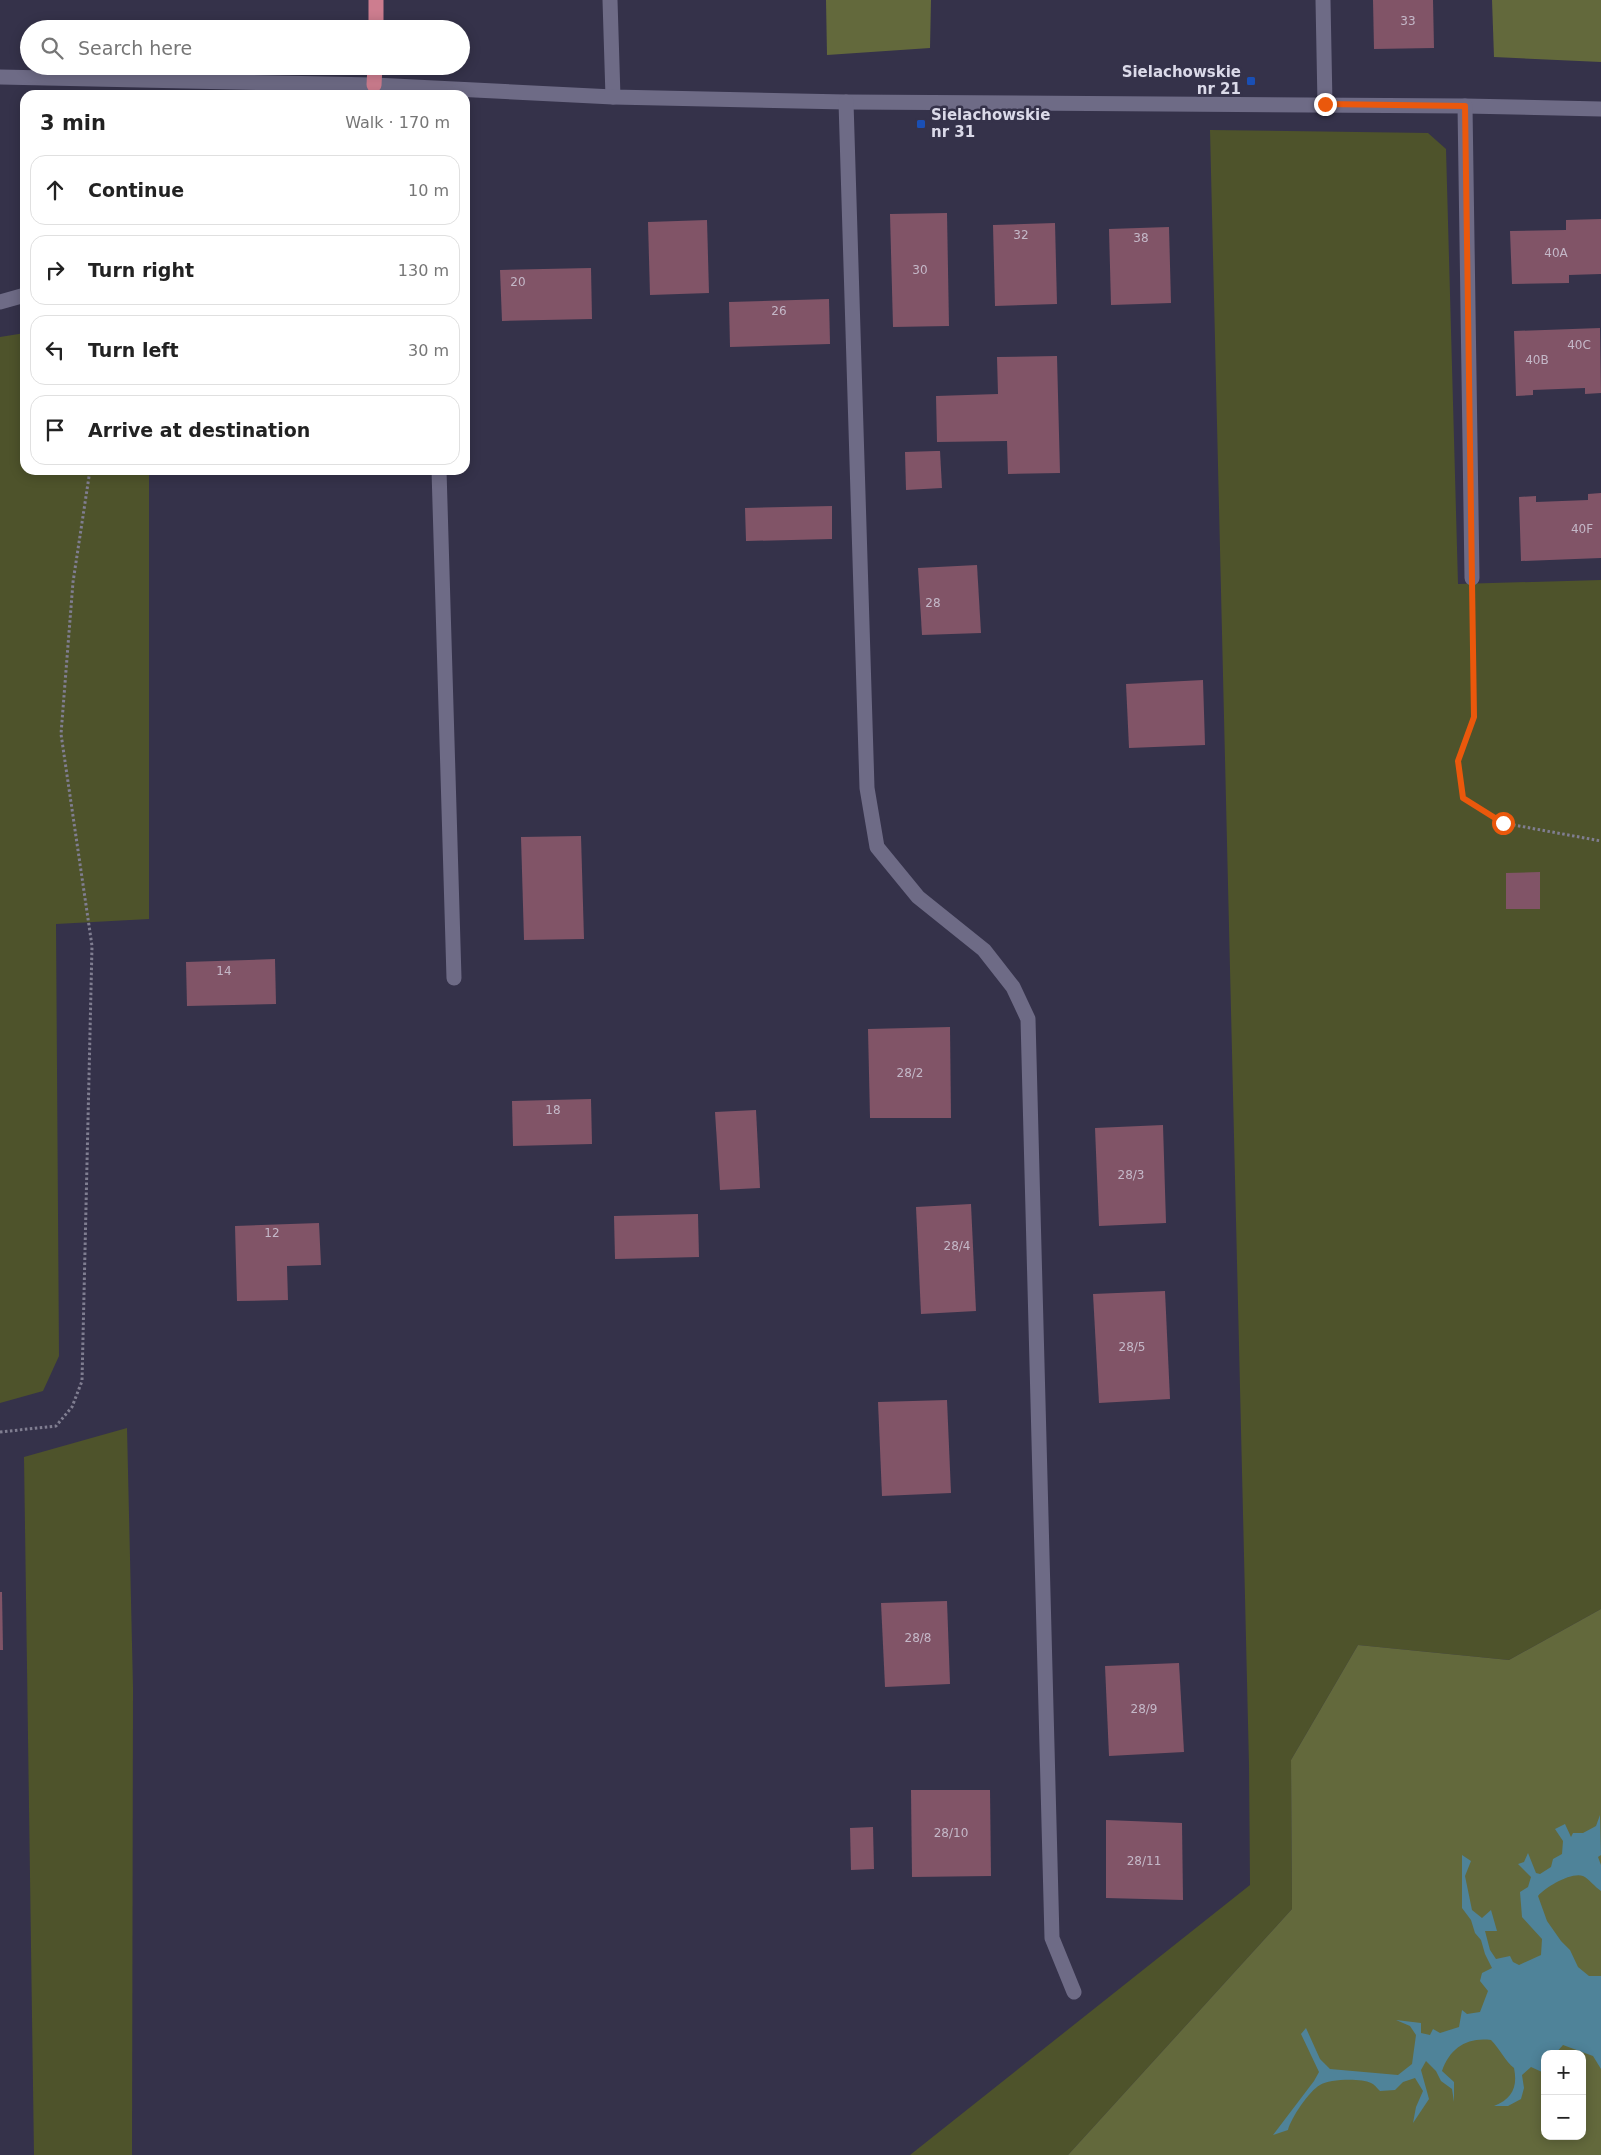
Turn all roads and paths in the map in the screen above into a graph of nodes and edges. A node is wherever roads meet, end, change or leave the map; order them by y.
1 (376, 0) edge
2 (610, 0) edge
3 (1323, 0) edge
4 (376, 20) edge
5 (375, 75) edge
6 (0, 77) edge
7 (374, 90) edge
8 (470, 93) edge
9 (613, 97) junction
10 (846, 102) junction
11 (1325, 104) junction
12 (1465, 106) junction
13 (1601, 109) edge
14 (20, 297) edge
15 (0, 302) edge
16 (89, 475) edge
17 (439, 475) edge
18 (1472, 578) joint
19 (1601, 841) edge
20 (454, 978) dead end
21 (0, 1432) edge
22 (1074, 1992) dead end

1 - 4 highway
2 - 9 street
3 - 11 street
5 - 7 highway
6 - 7 street
8 - 9 street
9 - 10 street
10 - 11 street
10 - 22 street
11 - 12 street
12 - 13 street
12 - 18 street
14 - 15 street
16 - 21 path
17 - 20 street
18 - 19 path

